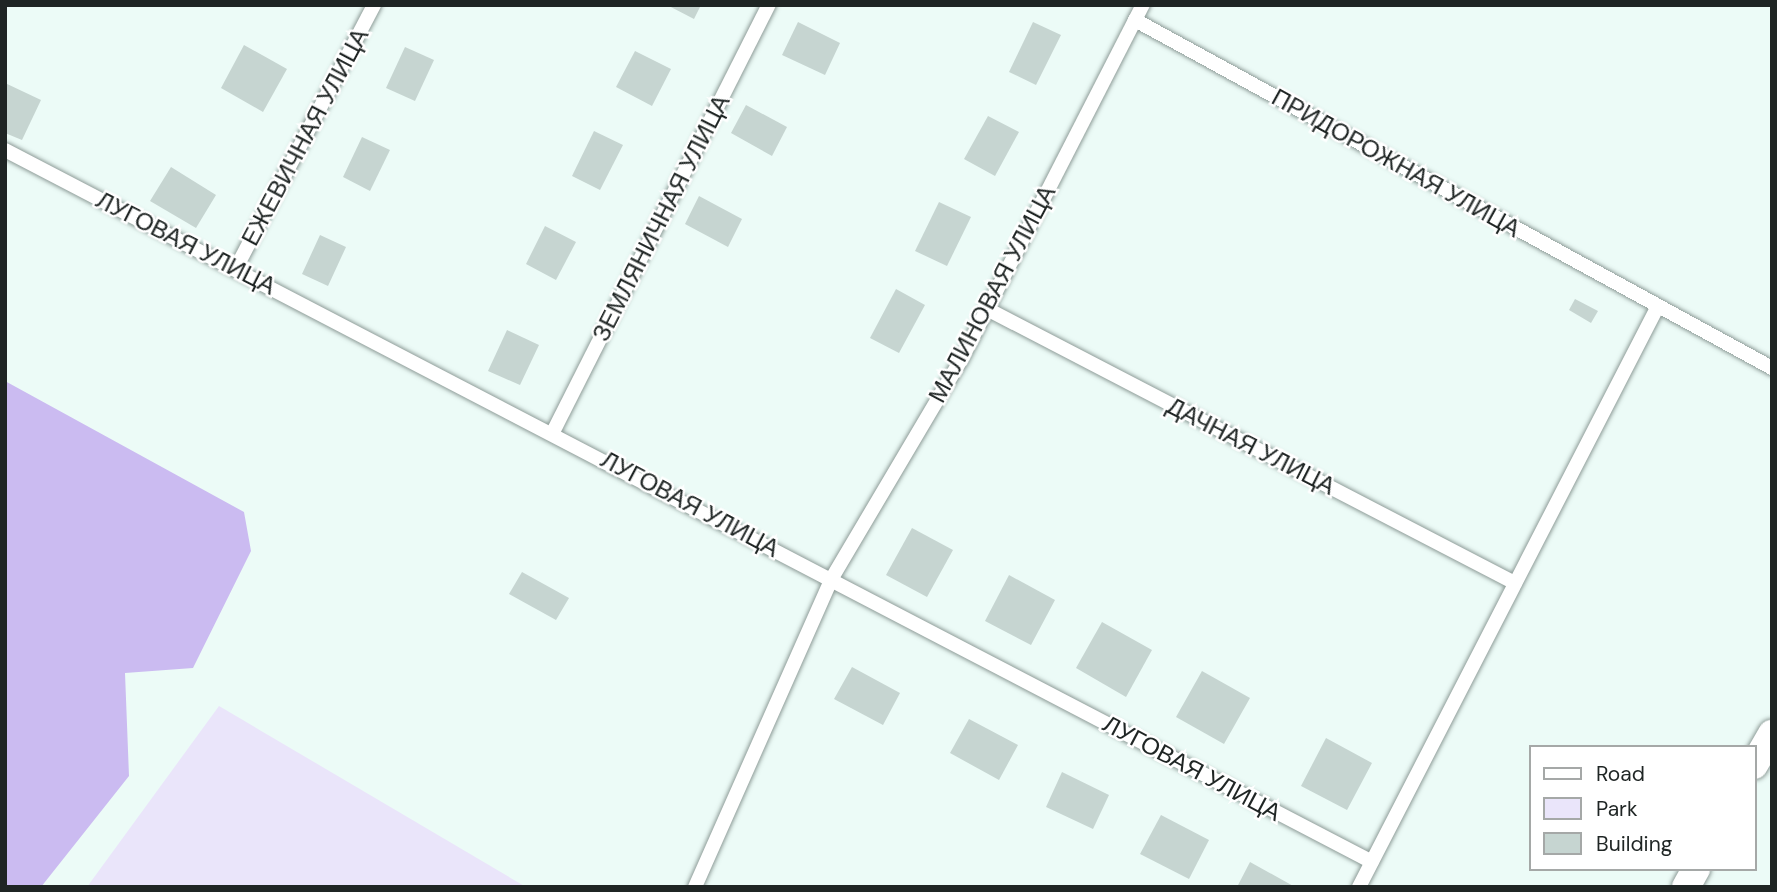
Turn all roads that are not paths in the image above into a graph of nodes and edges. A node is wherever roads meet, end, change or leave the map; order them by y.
1 (374, 5) edge
2 (769, 5) edge
3 (1143, 5) edge
4 (1135, 20) junction
5 (5, 150) edge
6 (236, 268) junction
7 (1658, 306) junction
8 (987, 309) junction
9 (1772, 368) edge
10 (553, 432) junction
11 (832, 579) junction
12 (1515, 583) junction
13 (1772, 734) edge
14 (1756, 762) edge
15 (1372, 862) junction
16 (1695, 871) edge
17 (695, 887) edge
18 (1359, 887) edge
19 (1686, 887) edge

1 - 6 lane, ЕЖЕВИЧНАЯ УЛИЦА
2 - 10 lane, ЗЕМЛЯНИЧНАЯ УЛИЦА
3 - 4 lane, МАЛИНОВАЯ УЛИЦА
4 - 7 lane, ПРИДОРОЖНАЯ УЛИЦА
4 - 8 lane, МАЛИНОВАЯ УЛИЦА
5 - 6 lane, ЛУГОВАЯ УЛИЦА
6 - 10 lane, ЛУГОВАЯ УЛИЦА
7 - 9 lane, ПРИДОРОЖНАЯ УЛИЦА
7 - 12 lane
8 - 11 lane, МАЛИНОВАЯ УЛИЦА
8 - 12 lane, ДАЧНАЯ УЛИЦА
10 - 11 lane, ЛУГОВАЯ УЛИЦА
11 - 15 lane, ЛУГОВАЯ УЛИЦА
11 - 17 lane, МАЛИНОВАЯ УЛИЦА
12 - 15 lane
13 - 14 street
15 - 18 lane
16 - 19 street

